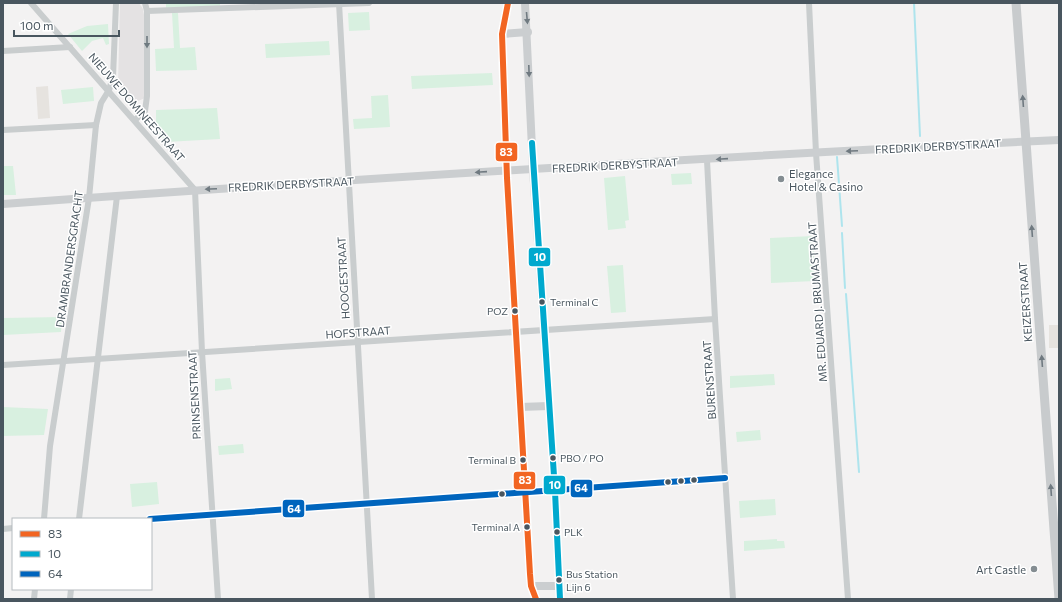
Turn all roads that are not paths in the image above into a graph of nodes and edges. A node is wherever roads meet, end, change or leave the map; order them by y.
1 (30, 3) edge
2 (116, 3) edge
3 (145, 3) edge
4 (370, 3) edge
5 (508, 3) edge
6 (525, 3) edge
7 (809, 3) edge
8 (1016, 3) edge
9 (339, 4) edge
10 (147, 11) junction
11 (528, 32) junction
12 (502, 34) junction
13 (70, 47) junction
14 (3, 51) edge
15 (109, 90) junction
16 (135, 120) junction
17 (96, 124) junction
18 (3, 130) edge
19 (1059, 140) edge
20 (1026, 142) junction
21 (816, 153) junction
22 (707, 160) junction
23 (533, 169) junction
24 (507, 170) junction
25 (347, 181) junction
26 (195, 190) junction
27 (117, 196) junction
28 (88, 198) junction
29 (3, 204) edge
30 (714, 319) junction
31 (544, 329) junction
32 (516, 331) junction
33 (357, 342) junction
34 (202, 352) junction
35 (98, 360) junction
36 (64, 362) junction
37 (3, 365) edge
38 (549, 406) junction
39 (520, 407) junction
40 (725, 478) junction
41 (555, 491) junction
42 (524, 493) junction
43 (366, 503) junction
44 (212, 514) junction
45 (44, 518) edge
46 (79, 518) edge
47 (152, 519) edge
48 (531, 586) junction
49 (559, 586) junction
50 (218, 599) edge
51 (372, 599) edge
52 (536, 599) edge
53 (560, 599) edge
54 (733, 599) edge
55 (848, 599) edge
56 (1059, 599) edge

1 - 13 street, NIEUWE DOMINEESTRAAT
2 - 15 street, DRAMBRANDERSGRACHT
3 - 10 street
4 - 9 street
5 - 12 street
6 -> 11 street
7 - 21 street, MR. EDUARD J. BRUMASTRAAT
20 -> 8 main road, KEIZERSTRAAT
9 - 10 street
9 - 25 street, HOOGESTRAAT
10 -> 16 street
11 - 12 street
11 -> 23 street
12 - 24 street
13 - 14 street
13 - 15 street, NIEUWE DOMINEESTRAAT
15 - 16 street, NIEUWE DOMINEESTRAAT
15 - 17 street, DRAMBRANDERSGRACHT
16 - 26 street, NIEUWE DOMINEESTRAAT
17 - 18 street
17 - 28 street, DRAMBRANDERSGRACHT
19 - 20 street, FREDRIK DERBYSTRAAT
20 -> 21 street, FREDRIK DERBYSTRAAT
56 -> 20 main road, KEIZERSTRAAT
21 -> 22 street, FREDRIK DERBYSTRAAT
21 - 55 street, MR. EDUARD J. BRUMASTRAAT
22 - 23 street, FREDRIK DERBYSTRAAT
22 - 30 street, BURENSTRAAT
23 - 24 street, FREDRIK DERBYSTRAAT
23 - 31 street
24 -> 25 street, FREDRIK DERBYSTRAAT
24 - 32 street
25 -> 26 street, FREDRIK DERBYSTRAAT
25 - 33 street, HOOGESTRAAT
26 - 27 street, FREDRIK DERBYSTRAAT
26 - 34 street, PRINSENSTRAAT
27 - 28 street, FREDRIK DERBYSTRAAT
27 - 35 street
28 - 29 street, FREDRIK DERBYSTRAAT
28 - 36 street, DRAMBRANDERSGRACHT
30 - 31 street, HOFSTRAAT
30 - 40 street, BURENSTRAAT
31 - 32 street, HOFSTRAAT
31 - 38 street
32 - 33 street, HOFSTRAAT
32 - 39 street
33 - 34 street, HOFSTRAAT
33 - 43 street, HOOGESTRAAT
34 - 35 street, HOFSTRAAT
34 - 44 street, PRINSENSTRAAT
35 - 36 street, HOFSTRAAT
35 - 46 street
36 - 37 street, HOFSTRAAT
36 - 45 street, DRAMBRANDERSGRACHT
38 - 39 street
38 - 41 street
39 - 42 street
40 - 41 street
40 - 54 street, BURENSTRAAT
41 - 42 street
41 - 49 street
42 - 43 street
42 - 48 street
43 - 44 street
43 - 51 street, HOOGESTRAAT
44 - 47 street
44 - 50 street, PRINSENSTRAAT
48 - 49 street
48 - 52 street
49 - 53 street

